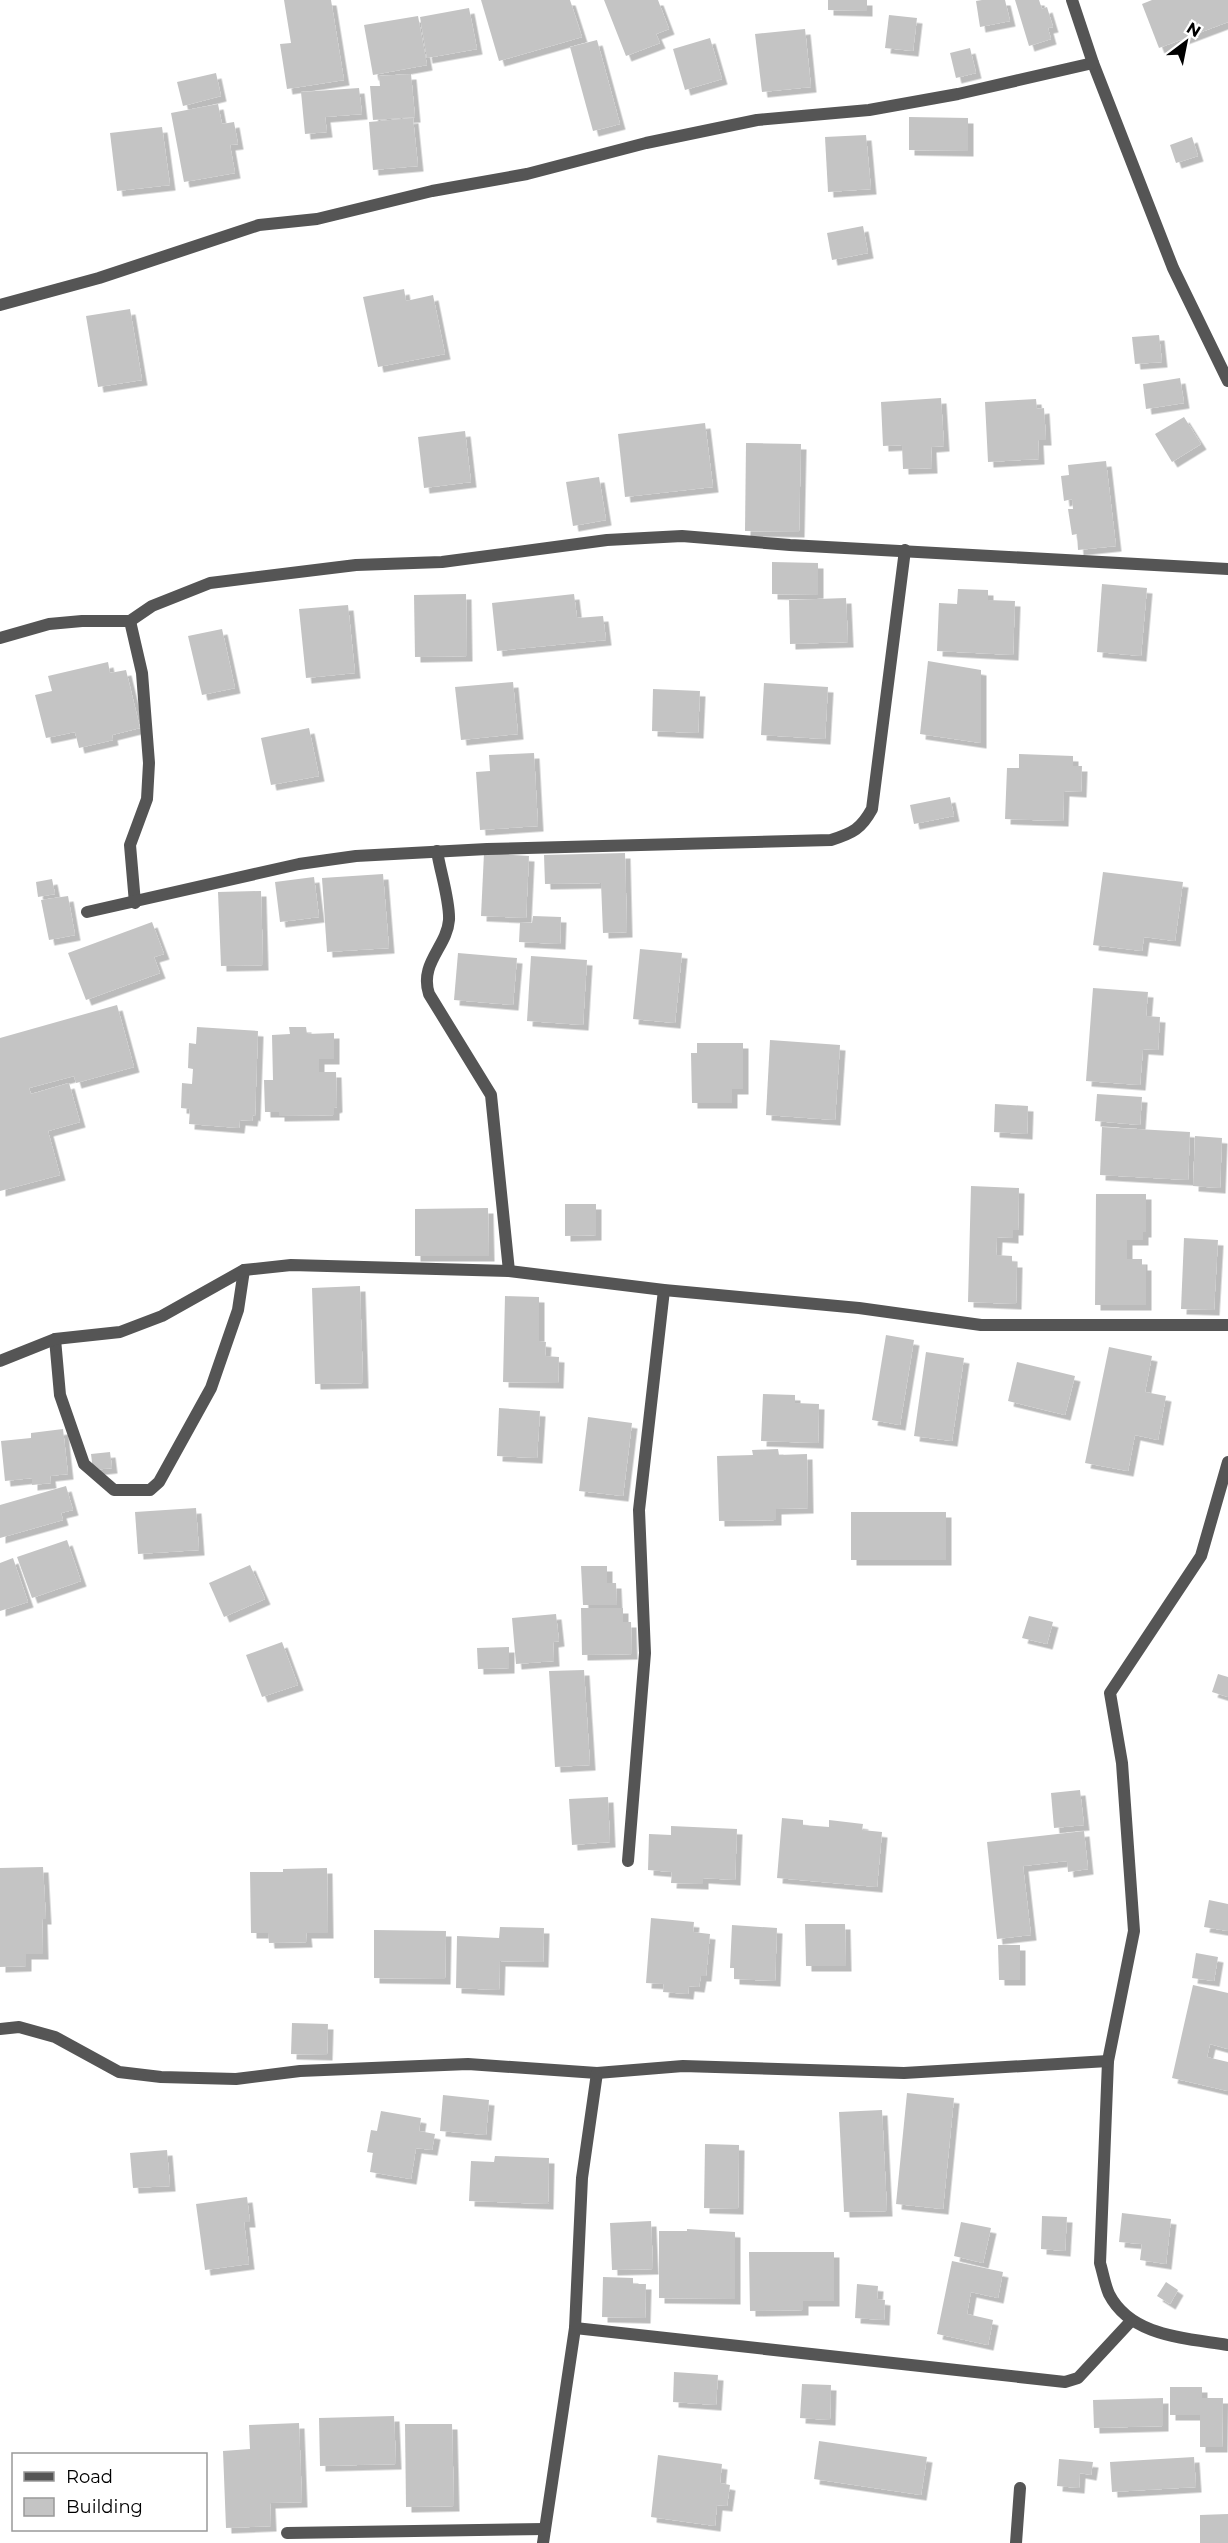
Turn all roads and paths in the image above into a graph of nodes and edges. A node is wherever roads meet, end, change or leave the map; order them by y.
1 (1072, 0) edge
2 (1093, 63) junction
3 (0, 305) edge
4 (1228, 381) edge
5 (905, 550) junction
6 (1228, 569) edge
7 (130, 621) junction
8 (0, 638) edge
9 (437, 851) junction
10 (135, 903) junction
11 (87, 912) dead end
12 (244, 1270) junction
13 (509, 1271) junction
14 (664, 1290) junction
15 (1228, 1325) edge
16 (55, 1339) junction
17 (0, 1361) edge
18 (1228, 1462) edge
19 (628, 1861) dead end
20 (0, 2029) edge
21 (1108, 2061) junction
22 (597, 2073) junction
23 (1131, 2321) junction
24 (575, 2328) junction
25 (1228, 2345) edge
26 (1020, 2488) dead end
27 (544, 2529) junction
28 (287, 2533) dead end
29 (543, 2543) edge
30 (1016, 2543) edge

1 - 2 street
2 - 3 street
2 - 4 street
5 - 6 street
5 - 7 street
5 - 9 street
7 - 8 street
7 - 10 street
9 - 10 street
9 - 13 street
10 - 11 street
12 - 13 street
12 - 16 street
12 - 16 street
13 - 14 street
14 - 15 street
14 - 19 street
16 - 17 street
18 - 21 street
20 - 22 street
21 - 22 street
21 - 23 street
22 - 24 street
23 - 24 street
23 - 25 street
24 - 27 street
26 - 30 street
27 - 28 street
27 - 29 street

